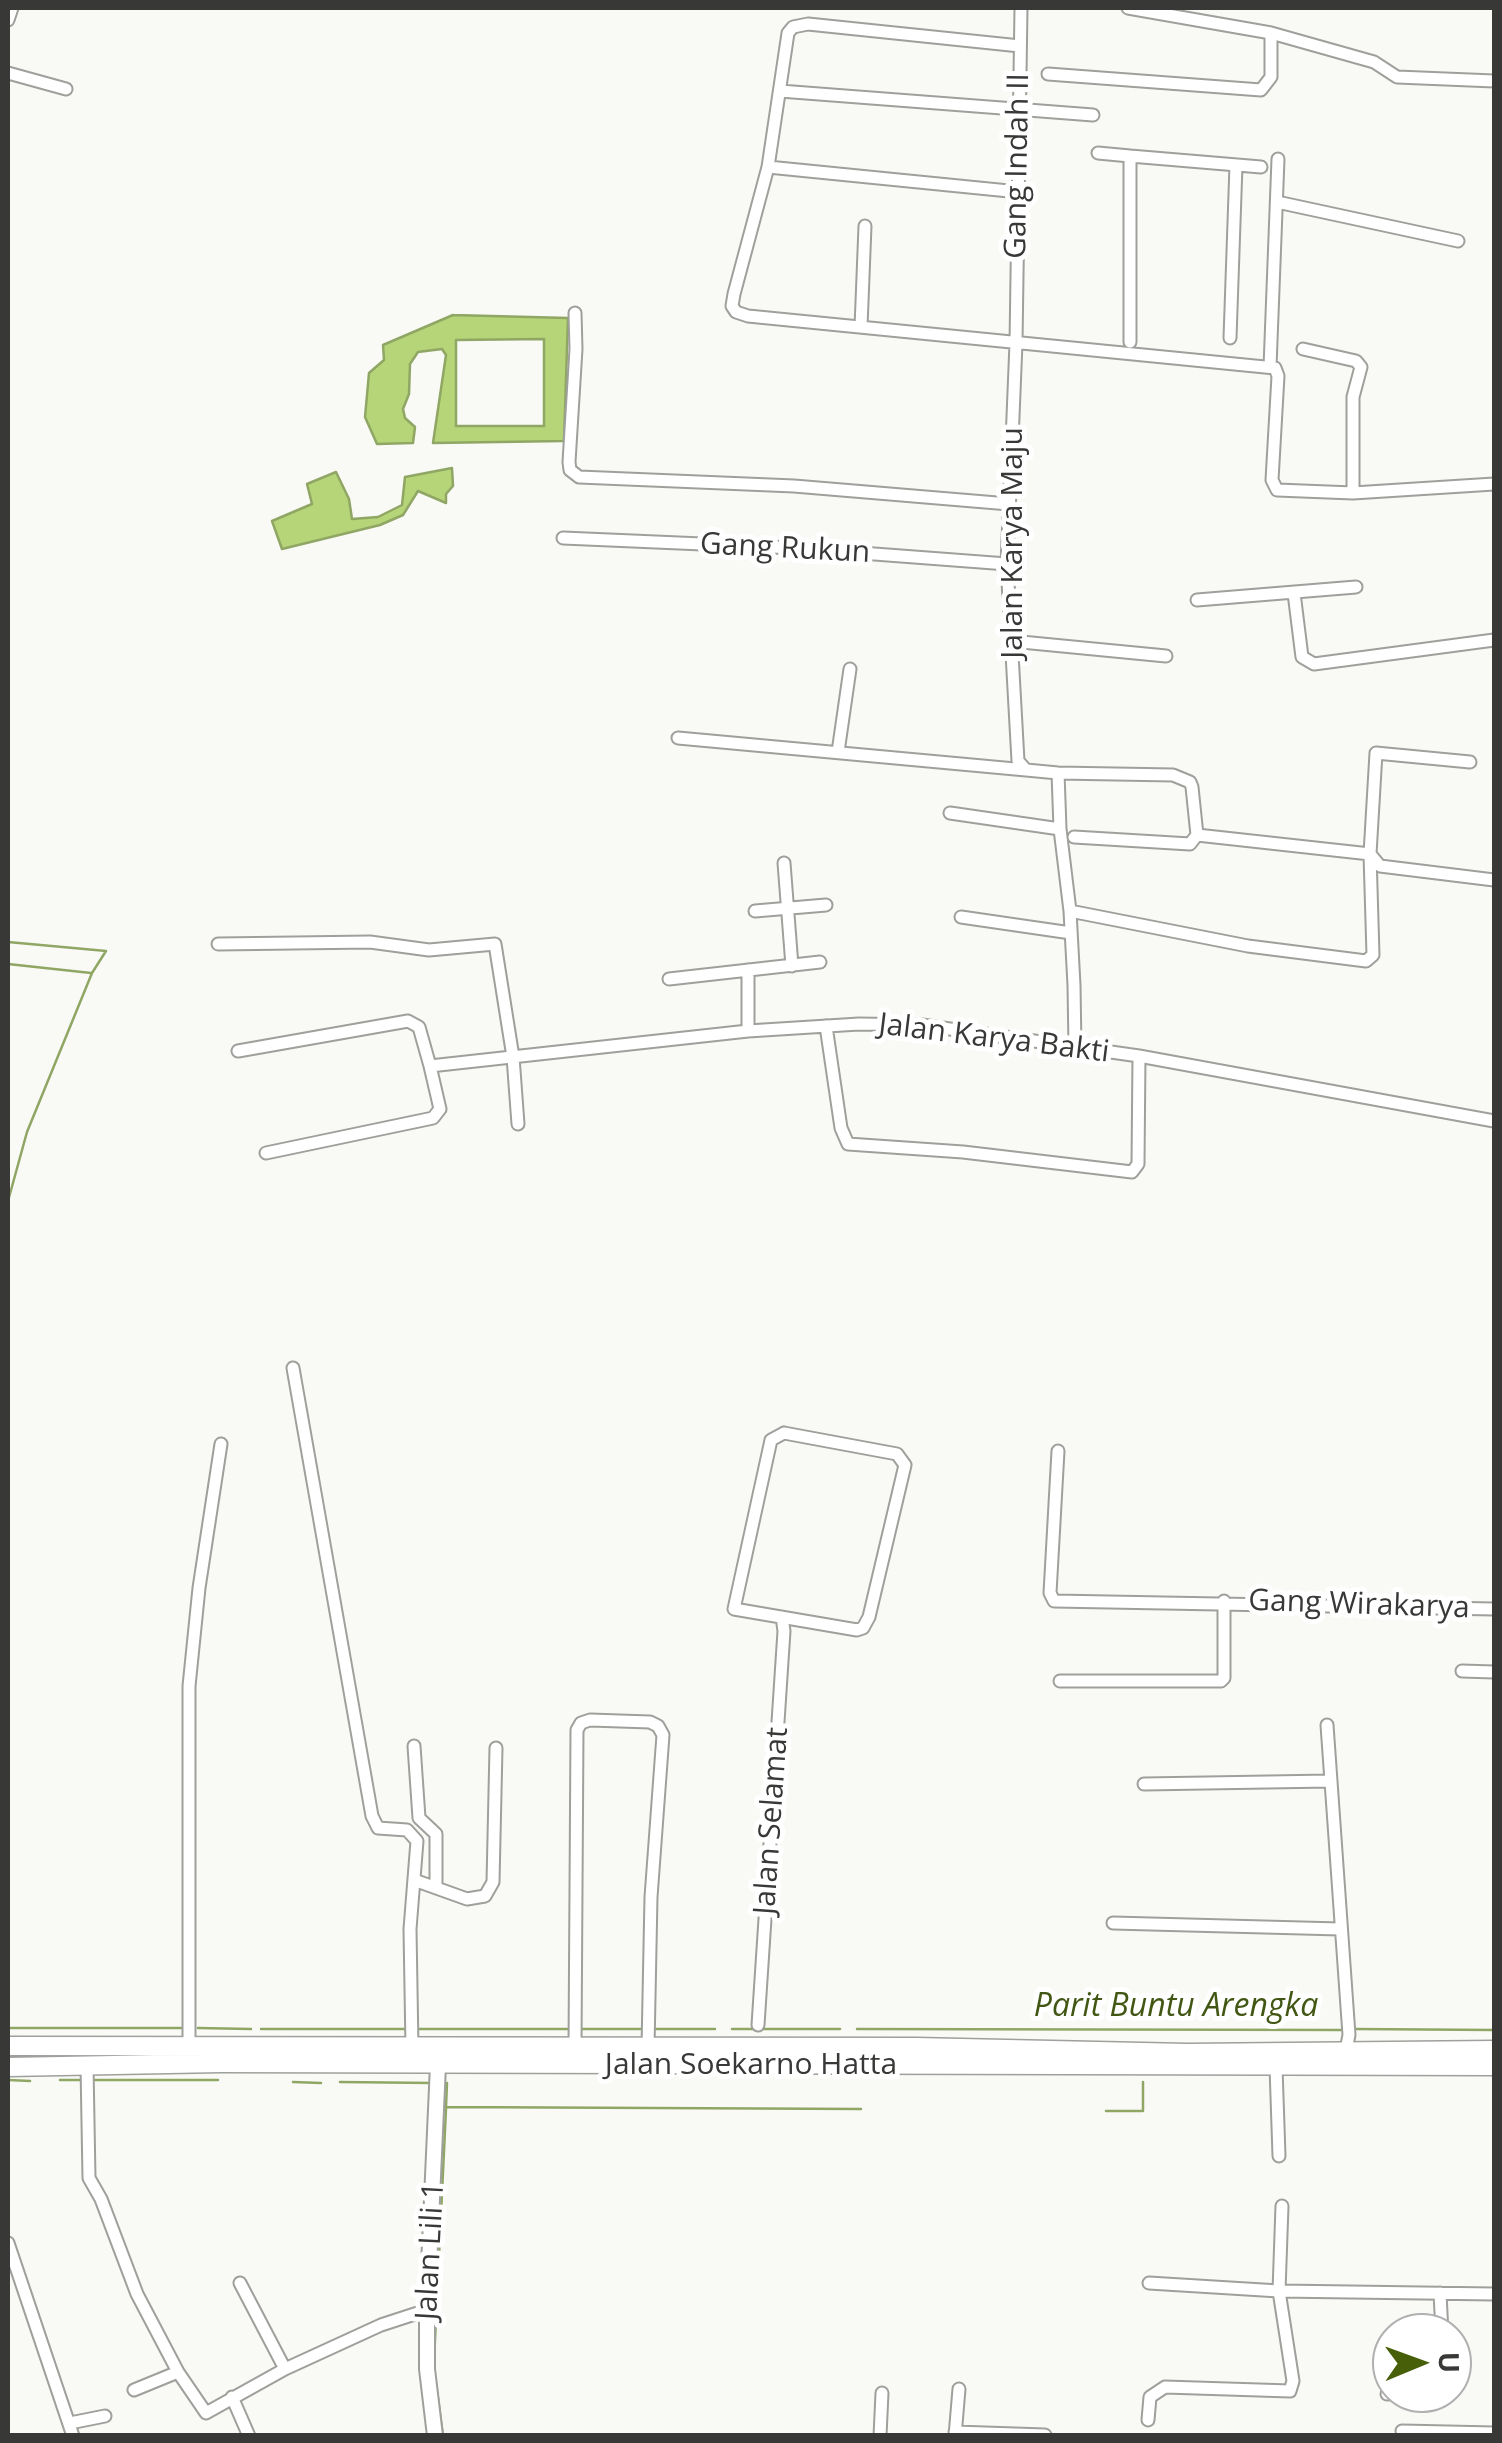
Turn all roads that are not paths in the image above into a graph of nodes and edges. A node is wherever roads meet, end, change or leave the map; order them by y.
1 (12, 8) edge
2 (1021, 8) edge
3 (1128, 8) edge
4 (1172, 11) edge
5 (8, 20) edge
6 (1272, 34) junction
7 (1020, 46) junction
8 (8, 73) edge
9 (1048, 74) dead end
10 (1494, 81) edge
11 (66, 89) dead end
12 (780, 90) junction
13 (1021, 109) junction
14 (1092, 115) dead end
15 (1098, 153) dead end
16 (1130, 156) junction
17 (1278, 159) dead end
18 (1236, 165) junction
19 (768, 167) junction
20 (1261, 167) dead end
21 (1019, 192) junction
22 (1277, 202) junction
23 (864, 226) dead end
24 (1458, 242) dead end
25 (574, 313) dead end
26 (1015, 324) joint
27 (861, 327) junction
28 (1230, 338) dead end
29 (1130, 342) dead end
30 (1016, 343) junction
31 (1303, 349) dead end
32 (1270, 368) junction
33 (1494, 484) edge
34 (1353, 493) junction
35 (1009, 504) junction
36 (563, 538) dead end
37 (1007, 564) junction
38 (1356, 587) dead end
39 (1294, 593) junction
40 (1197, 600) dead end
41 (1494, 640) edge
42 (1011, 641) junction
43 (1166, 656) dead end
44 (850, 668) dead end
45 (678, 738) dead end
46 (838, 752) junction
47 (1470, 762) dead end
48 (1022, 766) junction
49 (1058, 772) junction
50 (950, 812) dead end
51 (1060, 829) junction
52 (1074, 837) dead end
53 (1197, 837) junction
54 (1370, 854) junction
55 (784, 863) dead end
56 (1494, 880) edge
57 (826, 905) dead end
58 (788, 908) junction
59 (754, 911) dead end
60 (1070, 911) junction
61 (962, 917) dead end
62 (1071, 933) junction
63 (218, 944) dead end
64 (820, 962) dead end
65 (792, 966) junction
66 (748, 970) junction
67 (670, 979) dead end
68 (826, 1026) junction
69 (748, 1031) junction
70 (1075, 1048) junction
71 (238, 1051) dead end
72 (1139, 1056) junction
73 (513, 1057) junction
74 (430, 1066) junction
75 (1494, 1121) edge
76 (518, 1124) dead end
77 (266, 1153) dead end
78 (293, 1368) dead end
79 (220, 1444) dead end
80 (1058, 1451) dead end
81 (1224, 1601) junction
82 (1494, 1609) edge
83 (782, 1617) junction
84 (1462, 1671) dead end
85 (1494, 1672) edge
86 (1060, 1682) dead end
87 (1327, 1725) dead end
88 (414, 1746) dead end
89 (496, 1748) dead end
90 (1330, 1781) junction
91 (1144, 1784) dead end
92 (414, 1880) junction
93 (436, 1888) junction
94 (1113, 1923) dead end
95 (1340, 1929) junction
96 (758, 2025) dead end
97 (412, 2034) junction
98 (574, 2035) junction
99 (648, 2035) junction
100 (1347, 2036) junction
101 (8, 2046) edge
102 (190, 2048) junction
103 (1494, 2050) edge
104 (696, 2057) junction
105 (1494, 2066) edge
106 (1276, 2067) junction
107 (8, 2068) edge
108 (86, 2069) junction
109 (438, 2076) junction
110 (1279, 2156) dead end
111 (1282, 2206) dead end
112 (8, 2242) edge
113 (240, 2282) dead end
114 (1150, 2283) dead end
115 (1279, 2291) junction
116 (1440, 2293) junction
117 (1494, 2294) edge
118 (427, 2310) junction
119 (1441, 2313) edge
120 (285, 2369) junction
121 (178, 2372) junction
122 (959, 2389) dead end
123 (134, 2390) dead end
124 (882, 2393) dead end
125 (232, 2397) junction
126 (105, 2416) dead end
127 (1148, 2420) dead end
128 (70, 2424) edge
129 (1402, 2431) dead end
130 (1494, 2432) edge
131 (955, 2434) edge
132 (1045, 2435) edge
133 (249, 2436) edge
134 (435, 2436) edge
135 (880, 2436) edge

1 - 5 street
2 - 7 street, Gang Indah II
3 - 4 street
4 - 6 street
6 - 9 street
6 - 10 street
7 - 12 street
7 - 13 street, Gang Indah II
8 - 11 street
12 - 13 street
12 - 19 street
13 - 14 street
13 - 21 street, Gang Indah II
15 - 16 street
16 - 18 street
16 - 29 street
17 - 22 street
18 - 20 street
18 - 28 street
19 - 21 street
19 - 27 street
21 - 26 street, Gang Indah II
22 - 24 street
22 - 32 street
23 - 27 street
25 - 35 street
26 - 30 street, Jalan Karya Maju
27 - 30 street
30 - 32 street
30 - 35 street, Jalan Karya Maju
31 - 34 street
32 - 34 street
33 - 34 street
35 - 37 street, Jalan Karya Maju
36 - 37 street, Gang Rukun
37 - 42 street, Jalan Karya Maju
38 - 39 street
39 - 40 street
39 - 41 street
42 - 43 street
42 - 48 street, Jalan Karya Maju
44 - 46 street
45 - 46 street
46 - 48 street
47 - 54 street
48 - 49 street
49 - 51 street
49 - 53 street
50 - 51 street
51 - 60 street
52 - 53 street
53 - 54 street
54 - 56 street
54 - 60 street
55 - 58 street
57 - 58 street
58 - 59 street
58 - 65 street
60 - 62 street
61 - 62 street
62 - 70 street
63 - 73 street
64 - 65 street
65 - 66 street
66 - 67 street
66 - 69 street
68 - 69 street, Jalan Karya Bakti
68 - 70 street, Jalan Karya Bakti
68 - 72 street
69 - 73 street, Jalan Karya Bakti
70 - 72 street, Jalan Karya Bakti
71 - 74 street
72 - 75 street, Jalan Karya Bakti
73 - 74 street, Jalan Karya Bakti
73 - 76 street
74 - 77 street
78 - 92 street
79 - 102 street
80 - 81 street, Gang Wirakarya
81 - 82 street, Gang Wirakarya
81 - 86 street, Gang Wirakarya
83 - 83 street
83 - 96 street, Jalan Selamat
84 - 85 street
87 - 90 street
88 - 93 street
89 - 93 street
90 - 91 street
90 - 95 street
92 - 93 street
92 - 97 street
94 - 95 street
95 - 100 street
97 - 98 main road, Jalan Soekarno Hatta
97 - 102 main road, Jalan Soekarno Hatta
98 - 99 main road, Jalan Soekarno Hatta
98 - 99 street
99 - 104 main road, Jalan Soekarno Hatta
100 - 103 main road, Jalan Soekarno Hatta
100 - 104 main road, Jalan Soekarno Hatta
101 - 102 main road, Jalan Soekarno Hatta
104 - 106 main road, Jalan Soekarno Hatta
104 - 109 main road, Jalan Soekarno Hatta
105 - 106 main road, Jalan Soekarno Hatta
106 - 110 street
107 - 108 main road, Jalan Soekarno Hatta
108 - 109 main road, Jalan Soekarno Hatta
108 - 121 street
109 - 118 street, Jalan Lili 1
111 - 115 street
112 - 128 street
113 - 120 street
114 - 115 street
115 - 116 street
115 - 127 street
116 - 117 street
116 - 119 street
118 - 120 street
118 - 134 street, Jalan Lili 1
120 - 125 street
121 - 123 street
121 - 125 street
122 - 131 street
124 - 135 street
125 - 133 street
126 - 128 street
129 - 130 street
131 - 132 street

